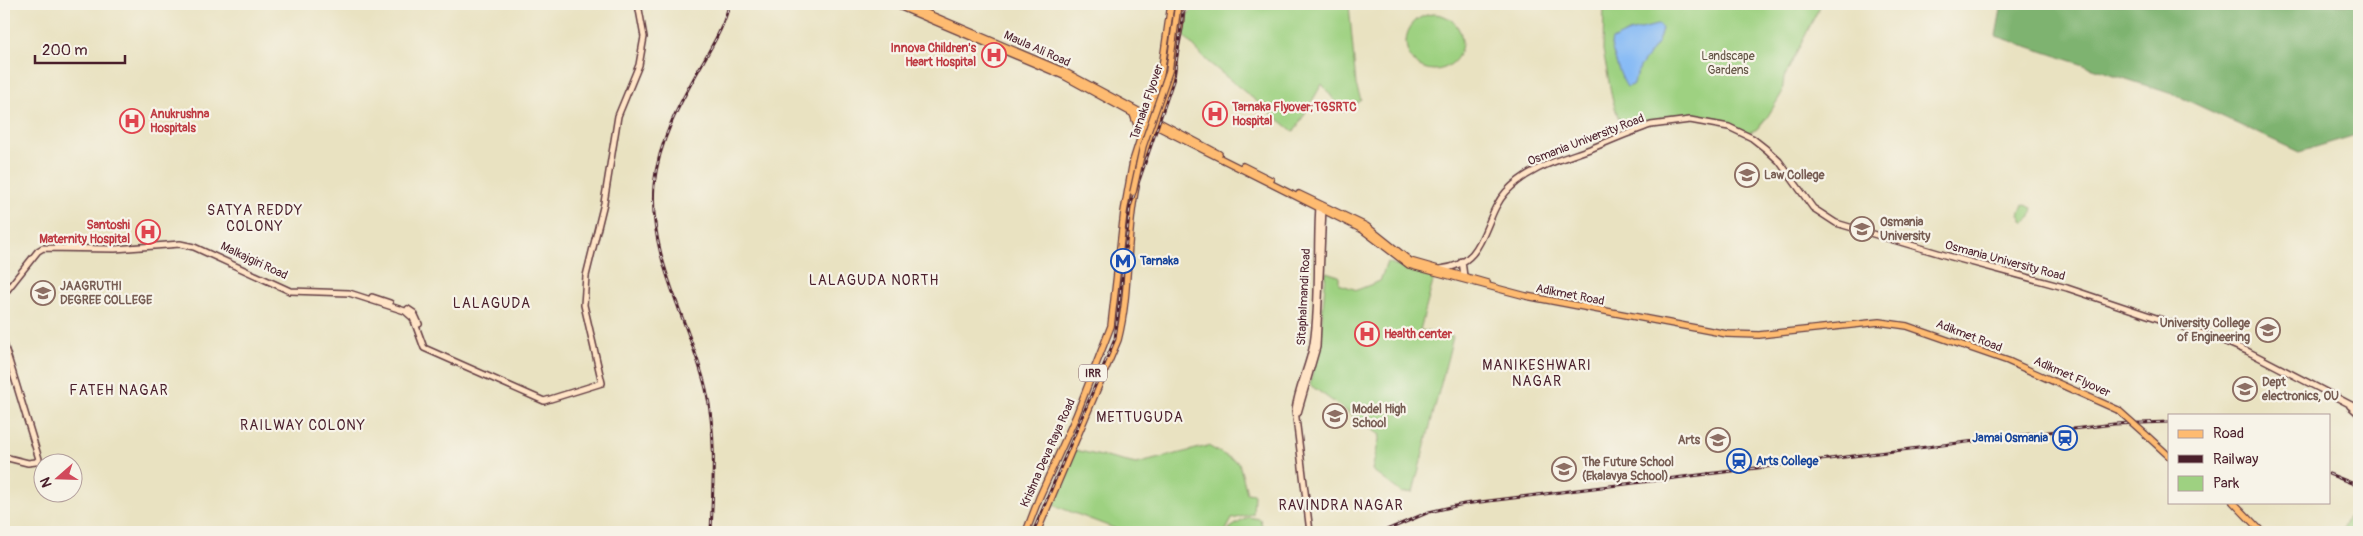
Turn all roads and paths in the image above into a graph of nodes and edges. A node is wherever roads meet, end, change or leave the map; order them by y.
1 (638, 4) edge
2 (894, 4) edge
3 (906, 4) edge
4 (1171, 4) edge
5 (1177, 4) edge
6 (1182, 4) edge
7 (921, 13) junction
8 (1133, 113) junction
9 (1146, 117) junction
10 (1158, 123) junction
11 (1164, 130) junction
12 (1140, 133) junction
13 (1150, 136) junction
14 (1131, 192) junction
15 (1125, 205) junction
16 (1132, 206) junction
17 (1321, 206) junction
18 (1462, 261) junction
19 (1433, 270) junction
20 (1464, 276) junction
21 (4, 289) edge
22 (4, 294) edge
23 (4, 344) edge
24 (427, 350) junction
25 (4, 356) edge
26 (2010, 361) junction
27 (1093, 375) junction
28 (1101, 379) junction
29 (2350, 406) junction
30 (2359, 409) edge
31 (2359, 414) edge
32 (4, 455) edge
33 (2168, 455) edge
34 (1056, 460) junction
35 (1064, 464) junction
36 (2236, 504) edge
37 (2258, 528) edge
38 (1026, 532) edge
39 (1036, 532) edge
40 (1311, 532) edge

1 - 24 main road
2 - 7 main road, Maula Ali Road
3 - 7 main road, Maula Ali Road
4 - 9 main road, Krishna Deva Raya Road
5 - 14 main road, Tarnaka Flyover / IRR, bridge
6 - 10 main road, Krishna Deva Raya Road
7 - 8 main road, Maula Ali Road
7 - 9 main road, Maula Ali Road
8 - 9 main road, Maula Ali Road
8 - 12 main road
9 - 10 main road
9 - 12 main road, Krishna Deva Raya Road
10 - 11 main road
10 - 13 main road, Krishna Deva Raya Road
10 - 17 main road
11 - 13 main road
11 - 17 main road
12 - 15 main road, Krishna Deva Raya Road
13 - 16 main road, Krishna Deva Raya Road
14 - 15 main road, Tarnaka Flyover / IRR
14 - 16 main road, Tarnaka Flyover / IRR
15 - 27 main road, Krishna Deva Raya Road / IRR
16 - 28 main road, Krishna Deva Raya Road / IRR
17 - 19 main road
17 - 40 main road, Sitaphalmandi Road
18 - 19 main road, Osmania University Road
18 - 20 main road
18 - 29 main road, Osmania University Road
19 - 20 main road, Adikmet Road
19 - 26 main road, Adikmet Road
20 - 26 main road, Adikmet Road
21 - 24 main road, Malkajgiri Road
22 - 24 main road, Malkajgiri Road
23 - 32 main road
25 - 32 main road
26 - 33 main road, Adikmet Flyover, bridge
27 - 28 main road
27 - 34 main road, Krishna Deva Raya Road / IRR
28 - 35 main road, Krishna Deva Raya Road / IRR
29 - 30 main road, Osmania University Road
29 - 31 main road, Osmania University Road
34 - 35 main road
34 - 38 main road, Krishna Deva Raya Road / IRR
35 - 39 main road, Krishna Deva Raya Road / IRR
36 - 37 main road

